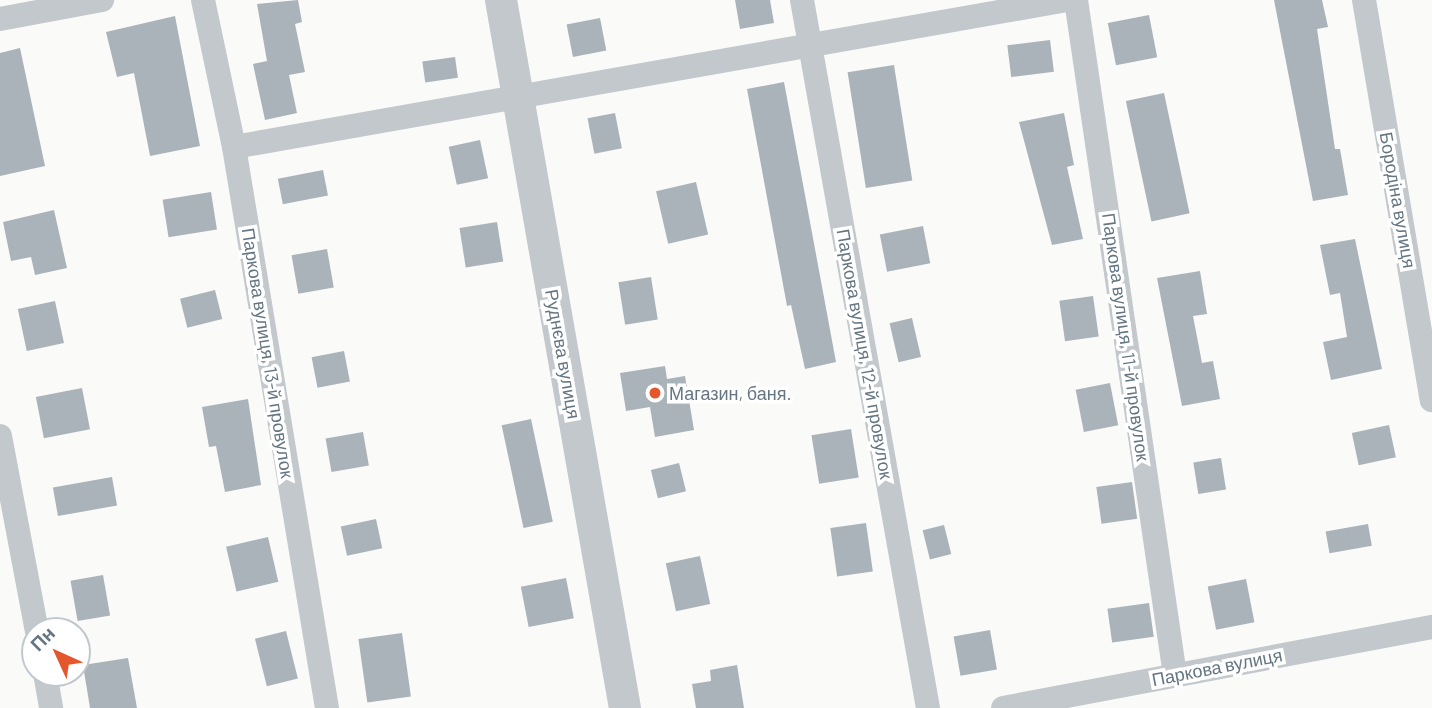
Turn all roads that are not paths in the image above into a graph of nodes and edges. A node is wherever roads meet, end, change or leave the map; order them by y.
1 (102, 0) edge
2 (204, 0) edge
3 (501, 0) edge
4 (802, 0) edge
5 (1068, 0) edge
6 (1076, 0) edge
7 (1364, 0) edge
8 (0, 19) edge
9 (811, 47) junction
10 (518, 94) junction
11 (234, 147) junction
12 (1432, 400) edge
13 (0, 436) edge
14 (34, 617) edge
15 (1432, 627) edge
16 (1175, 675) junction
17 (47, 687) edge
18 (51, 708) edge
19 (327, 708) edge
20 (625, 708) edge
21 (928, 708) edge
22 (1003, 708) edge

1 - 8 street
2 - 11 street, Паркова вулиця, 13-й провулок
3 - 10 street, Руднєва вулиця
4 - 9 street, Паркова вулиця, 12-й провулок
5 - 9 street
6 - 16 street, Паркова вулиця, 11-й провулок
7 - 12 street, Бородіна вулиця
9 - 10 street
9 - 21 street, Паркова вулиця, 12-й провулок
10 - 11 street
10 - 20 street, Руднєва вулиця
11 - 19 street, Паркова вулиця, 13-й провулок
13 - 14 street
15 - 16 street, Паркова вулиця
16 - 22 street, Паркова вулиця
17 - 18 street

